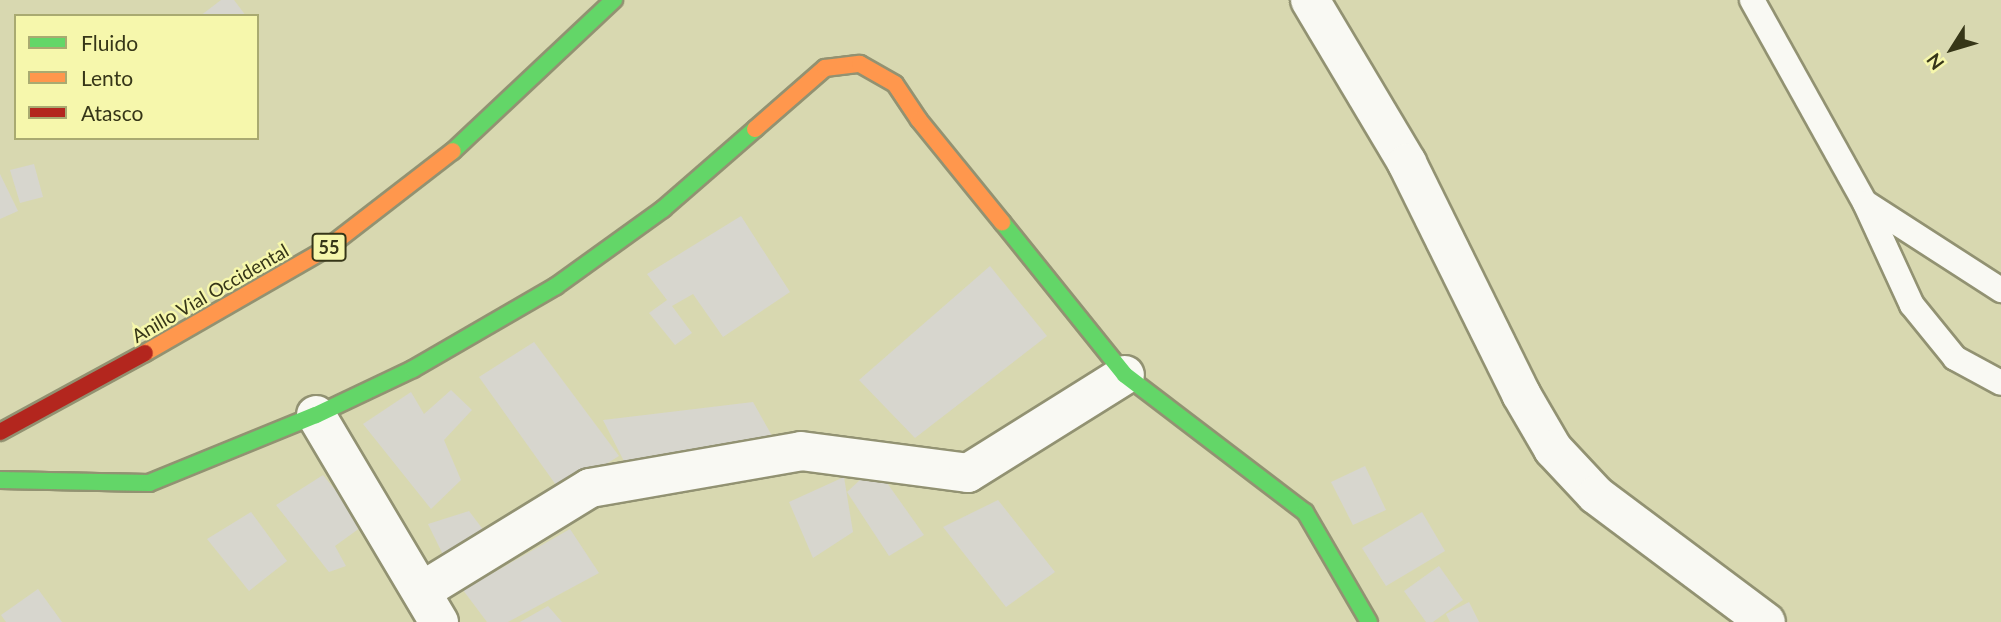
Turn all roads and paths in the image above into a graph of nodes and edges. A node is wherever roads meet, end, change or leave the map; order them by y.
1 (614, 0) edge
2 (1310, 0) edge
3 (1752, 0) edge
4 (1865, 203) junction
5 (2001, 290) edge
6 (1125, 375) junction
7 (2001, 383) edge
8 (316, 415) junction
9 (0, 432) edge
10 (0, 480) edge
11 (430, 606) edge
12 (1369, 622) edge
13 (1766, 622) edge

1 - 9 main road, Anillo Vial Occidental / 55
2 - 13 street
3 - 4 lane
4 - 5 lane
4 - 7 lane
6 - 8 main road
6 - 11 street
6 - 12 main road
8 - 10 main road
8 - 11 street

